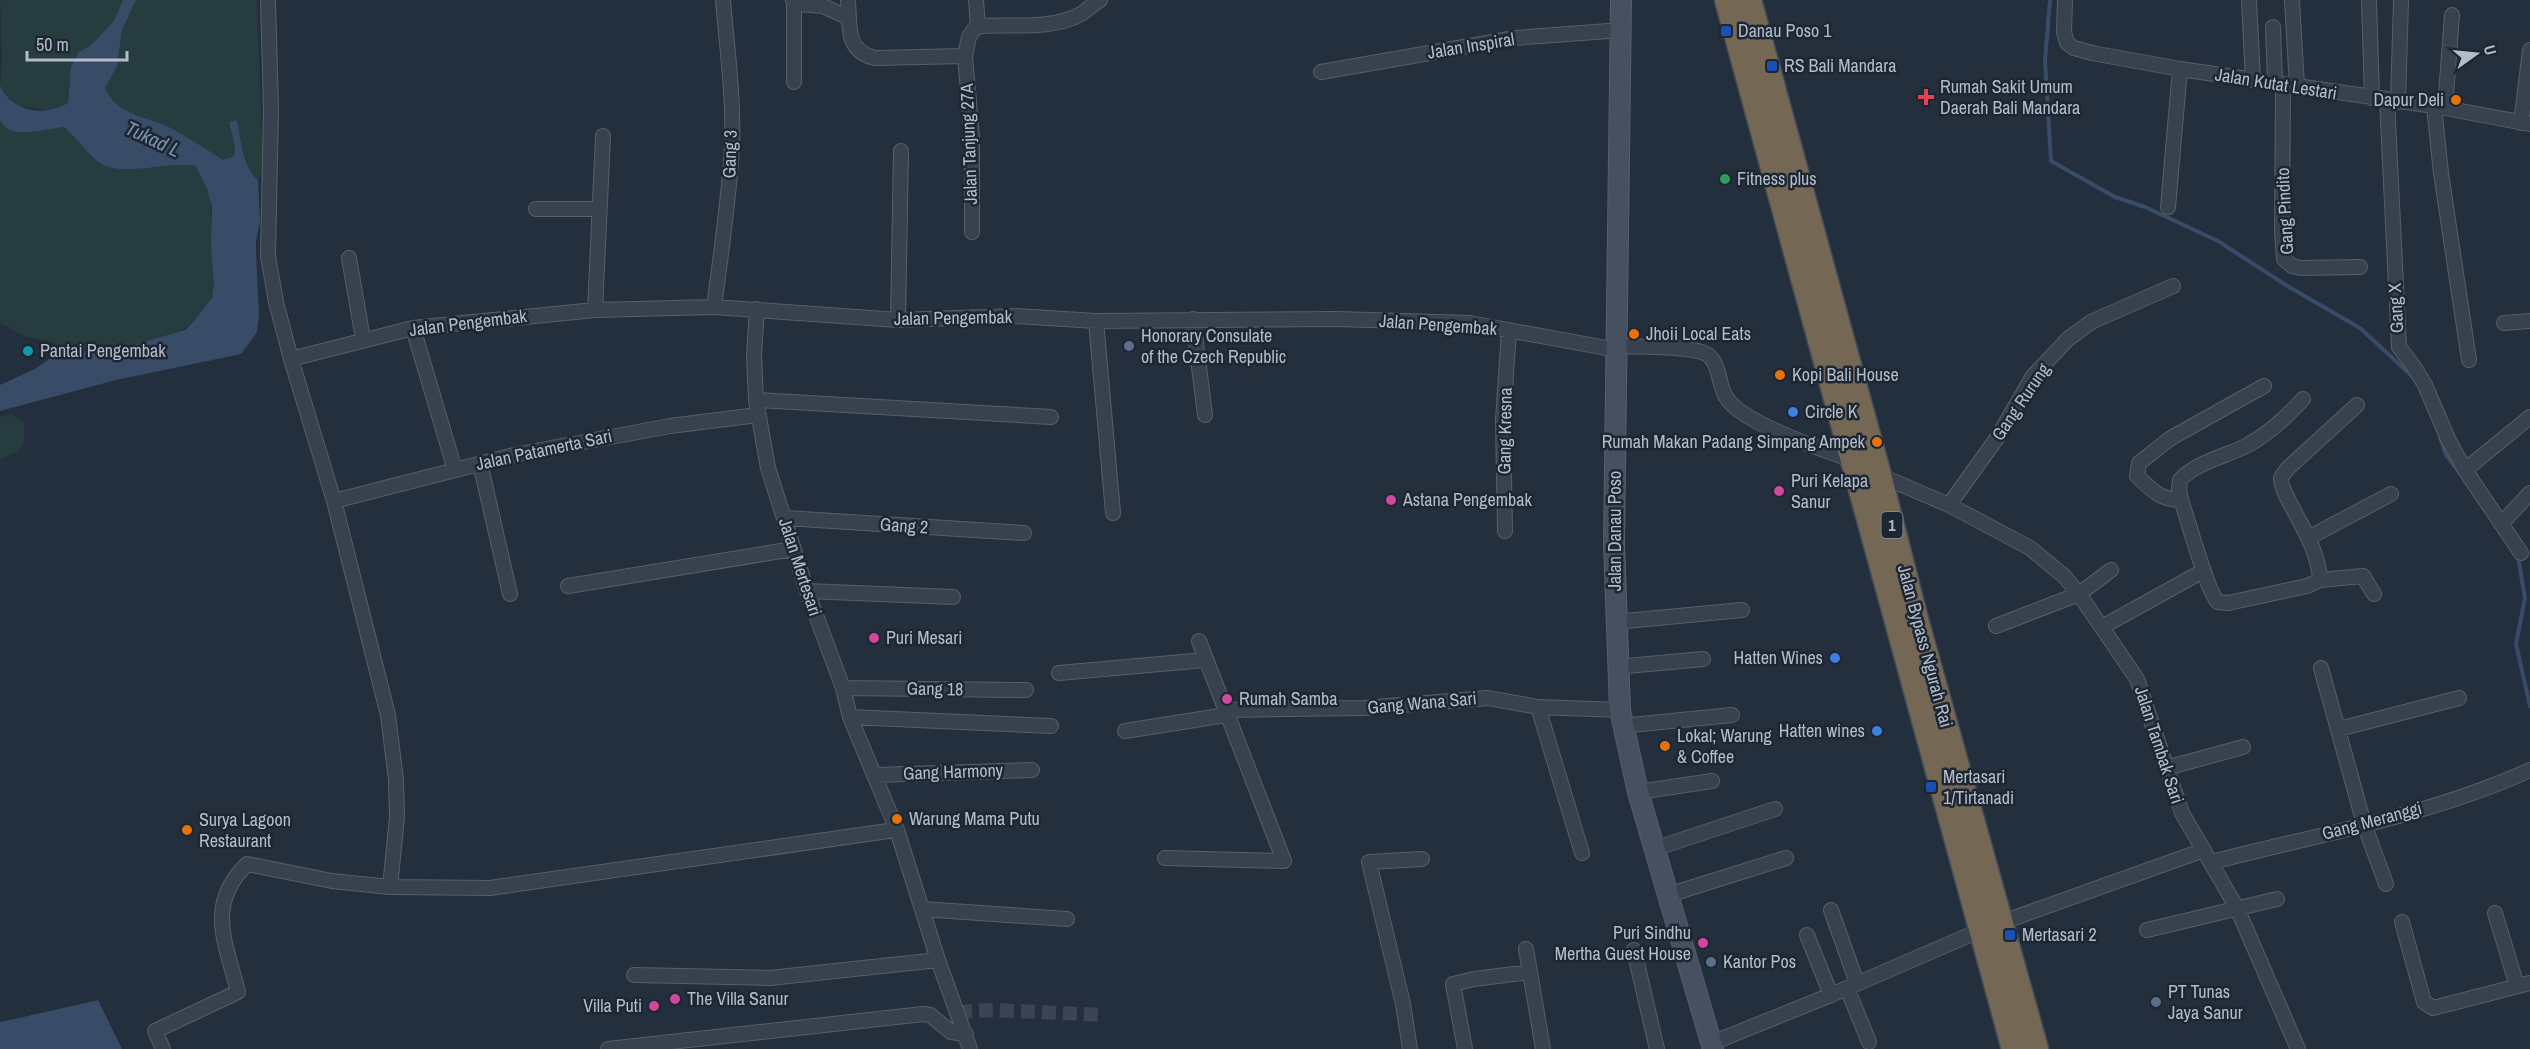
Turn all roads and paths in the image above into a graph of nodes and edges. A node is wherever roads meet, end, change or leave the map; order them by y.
1 (268, 0) edge
2 (723, 0) edge
3 (848, 0) edge
4 (976, 0) edge
5 (1100, 0) edge
6 (1621, 0) edge
7 (1727, 0) edge
8 (1749, 0) edge
9 (2065, 0) edge
10 (2249, 0) edge
11 (2292, 0) edge
12 (2369, 0) edge
13 (2401, 0) edge
14 (794, 1) edge
15 (2452, 15) dead end
16 (849, 18) junction
17 (2251, 26) junction
18 (2294, 26) junction
19 (978, 27) junction
20 (2273, 27) junction
21 (1622, 30) junction
22 (2530, 50) edge
23 (965, 56) junction
24 (2180, 69) junction
25 (1321, 72) dead end
26 (2253, 80) junction
27 (794, 82) dead end
28 (2285, 85) junction
29 (2372, 98) junction
30 (2393, 101) junction
31 (2439, 107) junction
32 (2526, 124) edge
33 (603, 136) dead end
34 (901, 151) dead end
35 (2168, 207) dead end
36 (536, 209) dead end
37 (599, 209) junction
38 (972, 232) dead end
39 (349, 258) dead end
40 (2360, 267) dead end
41 (2173, 286) dead end
42 (714, 307) junction
43 (757, 309) junction
44 (595, 310) junction
45 (1193, 319) junction
46 (898, 320) junction
47 (1096, 321) junction
48 (2530, 321) edge
49 (2504, 323) dead end
50 (413, 328) junction
51 (1829, 329) junction
52 (1509, 330) junction
53 (363, 339) junction
54 (1617, 348) junction
55 (291, 359) junction
56 (2469, 360) dead end
57 (2264, 386) dead end
58 (2303, 399) dead end
59 (756, 400) junction
60 (2357, 405) dead end
61 (1205, 415) dead end
62 (758, 416) junction
63 (1051, 417) dead end
64 (2530, 417) edge
65 (1855, 461) junction
66 (480, 463) junction
67 (455, 470) junction
68 (2465, 470) junction
69 (1879, 475) junction
70 (2530, 493) edge
71 (2391, 494) dead end
72 (2181, 500) junction
73 (334, 501) junction
74 (1949, 504) junction
75 (1113, 513) dead end
76 (785, 518) junction
77 (2501, 524) junction
78 (1505, 531) dead end
79 (1024, 533) dead end
80 (2308, 538) junction
81 (793, 549) junction
82 (2521, 553) dead end
83 (2111, 570) dead end
84 (2203, 571) junction
85 (2320, 580) junction
86 (568, 586) dead end
87 (807, 591) junction
88 (510, 594) dead end
89 (2079, 594) junction
90 (2374, 594) dead end
91 (953, 597) dead end
92 (1742, 610) dead end
93 (1615, 622) junction
94 (1996, 626) dead end
95 (2102, 627) junction
96 (1199, 641) dead end
97 (1703, 659) dead end
98 (1205, 660) junction
99 (1617, 667) junction
100 (2320, 668) dead end
101 (1059, 673) dead end
102 (843, 688) junction
103 (1026, 690) dead end
104 (2459, 698) dead end
105 (1539, 707) junction
106 (1225, 712) junction
107 (1732, 715) dead end
108 (850, 717) junction
109 (1621, 718) junction
110 (1051, 726) dead end
111 (2339, 729) junction
112 (1125, 731) dead end
113 (2243, 747) dead end
114 (2166, 768) junction
115 (1032, 770) dead end
116 (2530, 770) edge
117 (875, 775) junction
118 (1712, 781) dead end
119 (1638, 792) junction
120 (1775, 809) dead end
121 (891, 814) junction
122 (2364, 824) junction
123 (888, 831) junction
124 (1654, 849) junction
125 (1582, 853) dead end
126 (2208, 856) junction
127 (1164, 858) dead end
128 (1786, 858) dead end
129 (1422, 859) dead end
130 (908, 865) junction
131 (2386, 884) dead end
132 (390, 887) junction
133 (1668, 895) junction
134 (2277, 899) dead end
135 (2237, 908) junction
136 (922, 909) junction
137 (1831, 910) dead end
138 (2495, 913) dead end
139 (1067, 919) dead end
140 (2402, 922) dead end
141 (1990, 927) junction
142 (2147, 930) dead end
143 (1807, 934) dead end
144 (1526, 949) dead end
145 (1634, 950) dead end
146 (938, 960) junction
147 (1530, 972) junction
148 (634, 975) dead end
149 (2524, 984) edge
150 (1852, 986) junction
151 (1831, 995) junction
152 (966, 1034) junction
153 (1869, 1042) dead end
154 (1713, 1046) edge
155 (163, 1049) edge
156 (608, 1049) edge
157 (970, 1049) edge
158 (1410, 1049) edge
159 (1465, 1049) edge
160 (1543, 1049) edge
161 (1657, 1049) edge
162 (2014, 1049) edge
163 (2036, 1049) edge
164 (2298, 1049) edge

1 - 55 street
2 - 42 street, Gang 3
3 - 16 street
4 - 19 street
5 - 19 street
6 - 21 street, Jalan Danau Poso
7 - 51 highway, Jalan Bypass Ngurah Rai / 1
8 - 51 highway, Jalan Bypass Ngurah Rai / 1
9 - 24 street, Jalan Kutat Lestari
10 - 17 street
11 - 18 street
12 - 29 street
13 - 30 street, Gang X
14 - 16 street
14 - 27 street
15 - 31 street
16 - 23 street
17 - 20 street
17 - 26 street
18 - 20 street
18 - 28 street
19 - 23 street
20 - 28 street
21 - 25 street, Jalan Inspiral
21 - 54 street, Jalan Danau Poso
22 - 32 street
23 - 38 street, Jalan Tanjung 27A
24 - 26 street, Jalan Kutat Lestari
24 - 35 street
26 - 28 street, Jalan Kutat Lestari
28 - 29 street, Jalan Kutat Lestari
28 - 40 street, Gang Pindito
29 - 30 street, Jalan Kutat Lestari
30 - 31 street, Jalan Kutat Lestari
30 - 68 street, Gang X
31 - 32 street, Jalan Kutat Lestari
31 - 56 street
33 - 37 street
34 - 46 street
36 - 37 street
37 - 44 street
39 - 53 street
41 - 74 street, Gang Rurung
42 - 43 street, Jalan Pengembak
42 - 44 street, Jalan Pengembak
43 - 46 street, Jalan Pengembak
43 - 59 street, Jalan Mertesari
44 - 50 street, Jalan Pengembak
45 - 47 street, Jalan Pengembak
45 - 52 street, Jalan Pengembak
45 - 61 street
46 - 47 street, Jalan Pengembak
47 - 75 street
48 - 49 street
50 - 53 street, Jalan Pengembak
50 - 67 street
51 - 65 highway, Jalan Bypass Ngurah Rai / 1
51 - 69 highway, Jalan Bypass Ngurah Rai / 1
52 - 54 street, Jalan Pengembak
52 - 78 street, Gang Kresna
53 - 55 street, Jalan Pengembak
54 - 65 street, Jalan Pengembak
54 - 93 street, Jalan Danau Poso
55 - 73 street
57 - 72 street
58 - 72 street
59 - 62 street, Jalan Mertesari
59 - 63 street
60 - 80 street
62 - 66 street, Jalan Patamerta Sari
62 - 76 street, Jalan Mertesari
64 - 68 street
65 - 141 highway, Jalan Bypass Ngurah Rai / 1
66 - 67 street, Jalan Patamerta Sari
66 - 88 street
67 - 73 street, Jalan Patamerta Sari
68 - 77 street, Gang X
69 - 74 street, Jalan Tambak Sari
69 - 141 highway, Jalan Bypass Ngurah Rai / 1
70 - 77 street
71 - 80 street
72 - 84 street
73 - 132 street
74 - 89 street, Jalan Tambak Sari
76 - 79 street, Gang 2
76 - 81 street, Jalan Mertesari
77 - 82 street, Gang X
80 - 85 street
81 - 86 street
81 - 87 street, Jalan Mertesari
83 - 89 street
84 - 85 street
84 - 95 street
85 - 90 street
87 - 91 street
87 - 102 street, Jalan Mertesari
89 - 94 street
89 - 95 street, Jalan Tambak Sari
92 - 93 street
93 - 99 street, Jalan Danau Poso
95 - 114 street, Jalan Tambak Sari
96 - 98 street
97 - 99 street
98 - 101 street
98 - 106 street
99 - 109 street, Jalan Danau Poso
100 - 111 street
102 - 103 street, Gang 18
102 - 108 street, Jalan Mertesari
104 - 111 street
105 - 106 street, Gang Wana Sari
105 - 109 street, Gang Wana Sari
105 - 125 street
106 - 112 street, Gang Wana Sari
106 - 127 street
107 - 109 street, Gang Wana Sari
108 - 110 street
108 - 117 street, Jalan Mertesari
109 - 119 street, Jalan Danau Poso
111 - 122 street
113 - 114 street
114 - 126 street, Jalan Tambak Sari
115 - 117 street, Gang Harmony
116 - 122 street, Gang Meranggi
117 - 121 street, Jalan Mertesari
118 - 119 street
119 - 124 street, Jalan Danau Poso
120 - 124 street
121 - 123 street
121 - 130 street, Jalan Mertesari
122 - 126 street, Gang Meranggi
122 - 131 street
123 - 130 street, Jalan Mertesari
123 - 132 street
124 - 133 street, Jalan Danau Poso
126 - 135 street, Jalan Tambak Sari
126 - 141 street, Gang Meranggi
128 - 133 street
129 - 158 street
130 - 136 street, Jalan Mertesari
132 - 155 street
133 - 154 street, Jalan Danau Poso
134 - 135 street
135 - 142 street
135 - 164 street, Jalan Tambak Sari
136 - 139 street
136 - 146 street, Jalan Mertesari
137 - 150 street
138 - 149 street
140 - 149 street
141 - 150 street, Gang Meranggi
141 - 162 highway, Jalan Bypass Ngurah Rai / 1
141 - 163 highway, Jalan Bypass Ngurah Rai / 1
143 - 151 street
144 - 147 street
145 - 161 street
146 - 148 street
146 - 152 street, Jalan Mertesari
147 - 159 street
147 - 160 street
150 - 151 street, Gang Meranggi
150 - 153 street
151 - 154 street, Gang Meranggi
152 - 156 street
152 - 157 street, Jalan Mertesari

